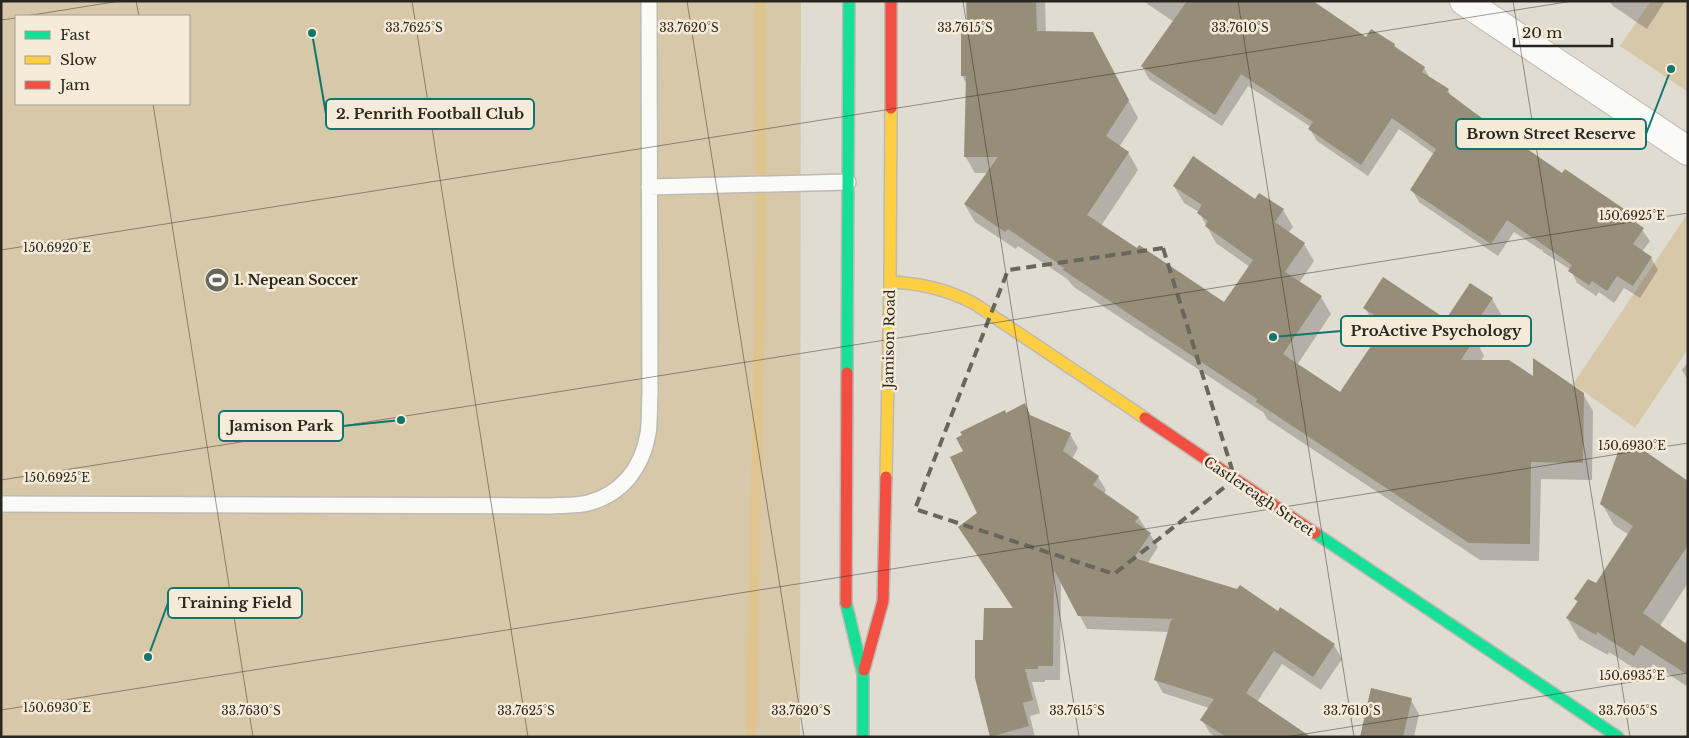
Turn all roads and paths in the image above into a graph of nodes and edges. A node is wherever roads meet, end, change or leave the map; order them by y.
1 (650, 1) edge
2 (849, 1) edge
3 (890, 1) edge
4 (1464, 1) edge
5 (1688, 151) edge
6 (848, 182) junction
7 (649, 187) junction
8 (890, 282) junction
9 (1, 504) edge
10 (863, 674) junction
11 (863, 737) edge
12 (1618, 737) edge

1 - 7 lane
2 - 6 main road, Jamison Road
3 - 8 main road, Jamison Road
4 - 5 street
6 - 7 lane
6 - 10 main road, Jamison Road
7 - 9 lane
8 - 10 main road, Jamison Road
8 - 12 main road, Castlereagh Street
10 - 11 main road, Jamison Road

